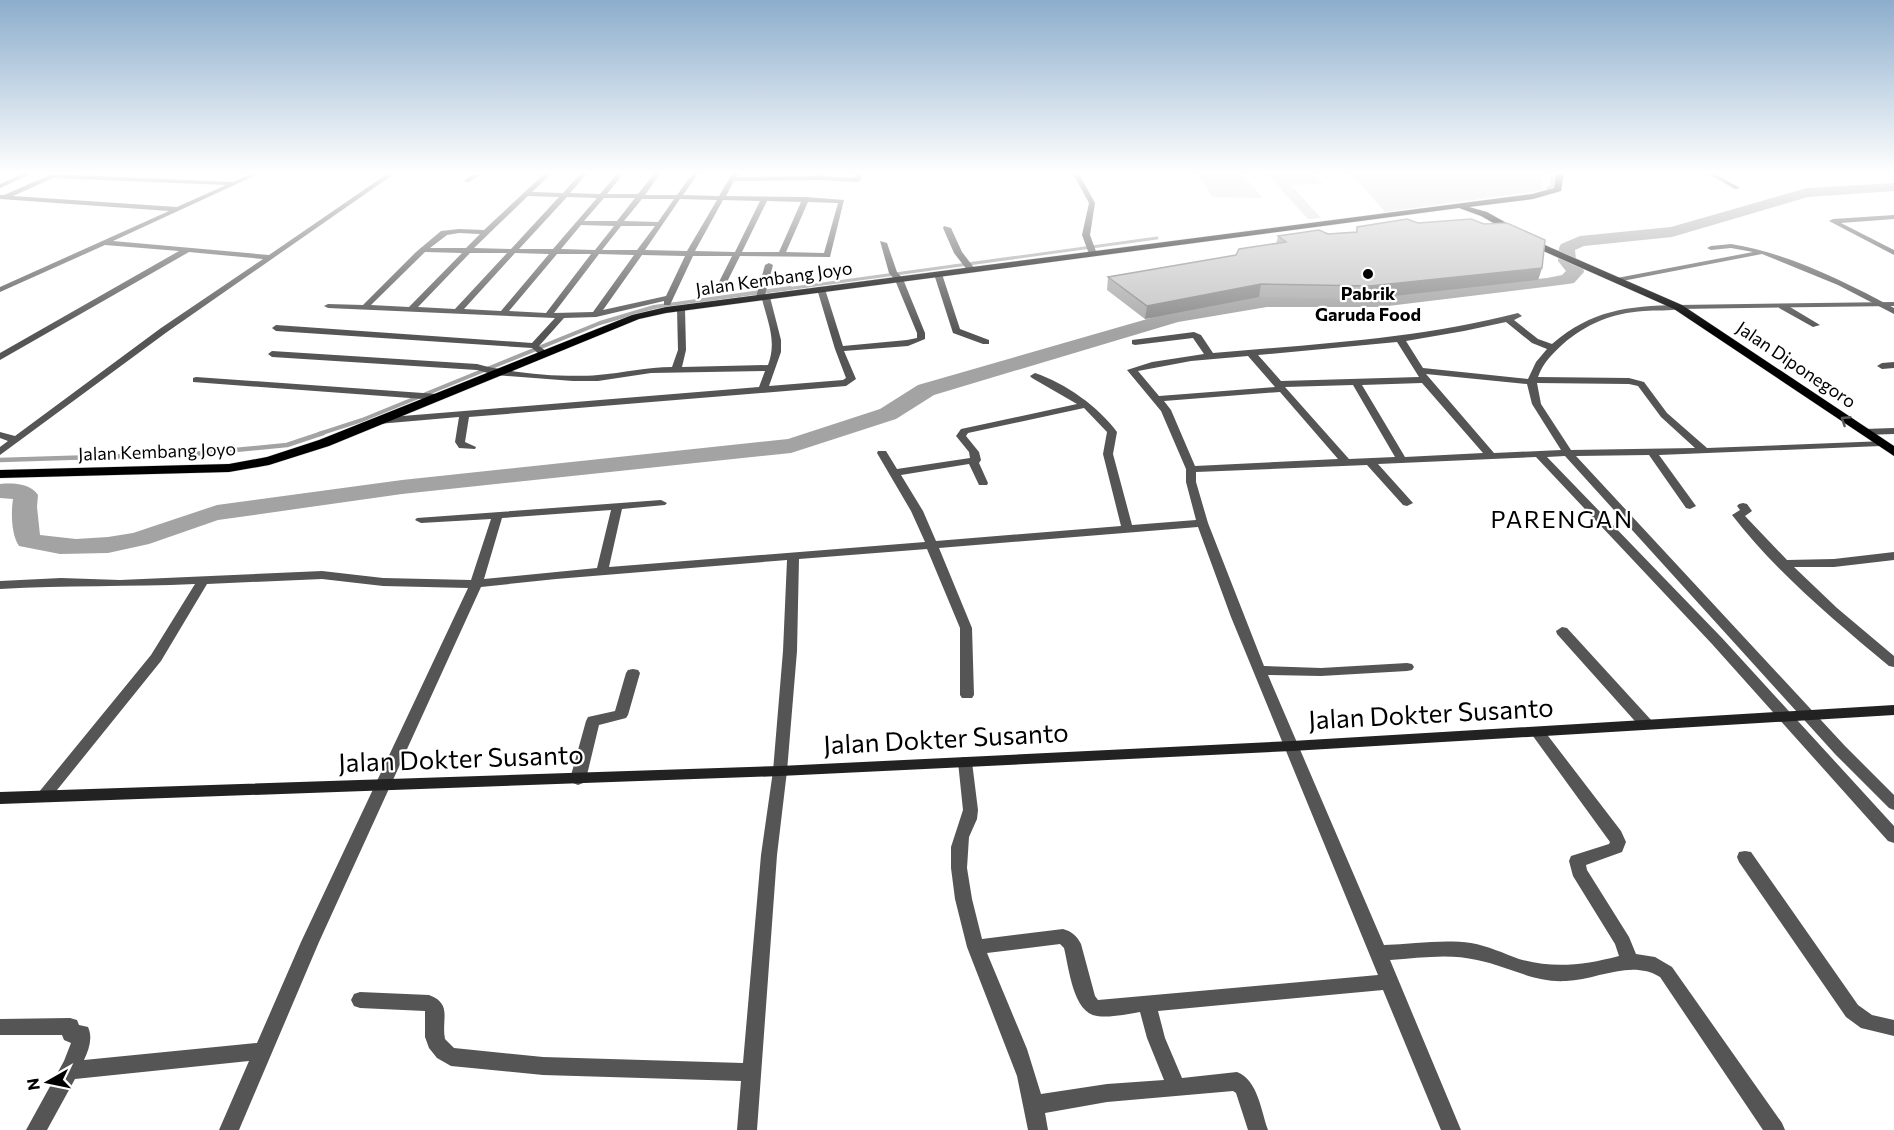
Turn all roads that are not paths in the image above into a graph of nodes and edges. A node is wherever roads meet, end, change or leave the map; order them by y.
1 (139, 227) edge
2 (314, 227) edge
3 (492, 227) edge
4 (535, 227) edge
5 (575, 227) edge
6 (617, 227) edge
7 (659, 227) edge
8 (705, 227) edge
9 (750, 227) edge
10 (794, 227) edge
11 (835, 227) edge
12 (1088, 227) edge
13 (1300, 227) edge
14 (1506, 227) edge
15 (1842, 227) edge
16 (947, 228) dead end
17 (486, 232) junction
18 (105, 243) junction
19 (883, 243) dead end
20 (1894, 243) edge
21 (1877, 244) junction
22 (1711, 248) dead end
23 (469, 249) junction
24 (187, 250) junction
25 (425, 250) junction
26 (513, 250) junction
27 (554, 251) junction
28 (596, 252) junction
29 (640, 252) junction
30 (1763, 252) junction
31 (690, 253) junction
32 (1894, 253) edge
33 (736, 254) junction
34 (1093, 254) junction
35 (781, 255) junction
36 (270, 257) junction
37 (770, 265) dead end
38 (971, 269) junction
39 (938, 274) junction
40 (899, 279) junction
41 (1617, 279) junction
42 (722, 284) dead end
43 (821, 289) junction
44 (0, 290) edge
45 (670, 297) junction
46 (763, 297) junction
47 (1882, 304) junction
48 (1894, 304) edge
49 (328, 306) dead end
50 (1782, 306) junction
51 (1678, 307) junction
52 (368, 308) junction
53 (412, 309) junction
54 (681, 309) junction
55 (666, 310) junction
56 (458, 311) junction
57 (1894, 311) edge
58 (504, 312) junction
59 (549, 314) junction
60 (596, 314) junction
61 (561, 316) junction
62 (1518, 316) dead end
63 (1508, 319) junction
64 (1816, 325) dead end
65 (276, 328) dead end
66 (1400, 339) junction
67 (986, 342) dead end
68 (1135, 342) dead end
69 (1553, 348) junction
70 (539, 350) junction
71 (839, 350) junction
72 (1251, 353) junction
73 (272, 354) dead end
74 (1210, 356) junction
75 (0, 357) edge
76 (1882, 366) dead end
77 (1894, 366) edge
78 (771, 368) junction
79 (676, 370) junction
80 (495, 372) junction
81 (1422, 375) junction
82 (1035, 376) dead end
83 (196, 380) dead end
84 (1532, 381) junction
85 (1356, 382) junction
86 (1279, 386) junction
87 (763, 390) junction
88 (437, 397) junction
89 (1157, 399) junction
90 (1085, 405) junction
91 (465, 414) junction
92 (378, 421) junction
93 (1894, 431) edge
94 (1864, 432) junction
95 (0, 435) edge
96 (13, 440) junction
97 (1881, 443) junction
98 (471, 447) dead end
99 (1705, 451) junction
100 (0, 452) edge
101 (1652, 452) junction
102 (1894, 452) edge
103 (882, 453) dead end
104 (1568, 453) junction
105 (1539, 454) junction
106 (1492, 457) junction
107 (1402, 460) junction
108 (973, 462) junction
109 (1370, 462) junction
110 (1347, 463) junction
111 (1191, 469) junction
112 (894, 473) junction
113 (0, 474) edge
114 (983, 483) dead end
115 (661, 503) dead end
116 (1407, 503) dead end
117 (617, 506) junction
118 (1690, 506) dead end
119 (1743, 506) dead end
120 (495, 515) junction
121 (421, 520) dead end
122 (1202, 523) junction
123 (1127, 528) junction
124 (931, 543) junction
125 (793, 555) junction
126 (1894, 556) edge
127 (1784, 564) junction
128 (603, 571) junction
129 (203, 582) junction
130 (476, 584) junction
131 (0, 585) edge
132 (1562, 631) dead end
133 (1894, 663) edge
134 (1407, 667) dead end
135 (1259, 670) junction
136 (633, 673) dead end
137 (967, 695) dead end
138 (1894, 710) edge
139 (1809, 716) junction
140 (1786, 717) junction
141 (1647, 725) junction
142 (1537, 732) junction
143 (1292, 746) junction
144 (965, 762) junction
145 (780, 771) junction
146 (578, 779) junction
147 (381, 786) junction
148 (44, 796) junction
149 (0, 798) edge
150 (1894, 804) edge
151 (1894, 837) edge
152 (1745, 857) dead end
153 (976, 947) junction
154 (1379, 953) junction
155 (1629, 961) junction
156 (1389, 982) junction
157 (360, 1000) dead end
158 (1147, 1004) junction
159 (0, 1027) edge
160 (1894, 1028) edge
161 (264, 1051) junction
162 (70, 1070) junction
163 (751, 1072) junction
164 (1177, 1088) junction
165 (1035, 1105) junction
166 (36, 1130) edge
167 (228, 1130) edge
168 (747, 1130) edge
169 (1038, 1130) edge
170 (1258, 1130) edge
171 (1451, 1130) edge
172 (1775, 1130) edge

1 - 18 street
2 - 36 street
3 - 17 street
4 - 26 street
5 - 27 street
6 - 28 street
7 - 29 street
8 - 31 street
9 - 33 street
10 - 35 street
11 - 35 street
12 - 34 street
13 - 34 main road, Jalan Kembang Joyo
14 - 41 main road, Jalan Diponegoro
15 - 21 street
16 - 38 street
17 - 23 street
17 - 25 street
18 - 24 street
18 - 44 street
19 - 40 street
20 - 21 street
21 - 32 street
22 - 30 street
23 - 25 street
23 - 26 street
23 - 53 street
24 - 36 street
24 - 75 street
25 - 52 street
26 - 27 street
26 - 56 street
27 - 28 street
27 - 58 street
28 - 29 street
28 - 59 street
29 - 31 street
29 - 60 street
30 - 41 street
30 - 47 street
31 - 33 street
31 - 45 street
33 - 35 street
33 - 42 street
34 - 38 main road, Jalan Kembang Joyo
36 - 96 street
37 - 46 street
38 - 39 main road, Jalan Kembang Joyo
39 - 40 main road, Jalan Kembang Joyo
39 - 67 street
40 - 43 main road, Jalan Kembang Joyo
40 - 71 street
41 - 51 main road, Jalan Diponegoro
43 - 46 main road, Jalan Kembang Joyo
43 - 71 street
45 - 55 street
45 - 60 street
46 - 54 main road, Jalan Kembang Joyo
46 - 78 street
47 - 48 street
47 - 50 street
47 - 57 street
49 - 52 street
50 - 51 street
50 - 64 street
51 - 69 street
94 -> 51 main road, Jalan Diponegoro
52 - 53 street
53 - 56 street
54 - 55 main road, Jalan Kembang Joyo
54 - 79 street
55 - 70 main road, Jalan Kembang Joyo
56 - 58 street
58 - 59 street
59 - 61 street
60 - 61 street
61 - 70 street
62 - 63 street
63 - 66 street
63 - 69 street
65 - 70 street
66 - 72 street
66 - 81 street
68 - 74 street
69 - 84 street
70 - 80 main road, Jalan Kembang Joyo
71 - 87 street
72 - 74 street
72 - 86 street
73 - 80 street
74 - 89 street
76 - 77 street
78 - 79 street
78 - 87 street
79 - 80 street
80 - 88 main road, Jalan Kembang Joyo
81 - 84 street
81 - 85 street
81 - 106 street
82 - 90 street
83 - 88 street
84 - 99 street
84 - 104 street
85 - 86 street
85 - 107 street
86 - 89 street
86 - 110 street
87 - 91 street
88 - 92 main road, Jalan Kembang Joyo
89 - 111 street
90 - 108 street
90 - 123 street
91 - 92 street
91 - 98 street
92 - 113 main road, Jalan Kembang Joyo
93 - 94 street
94 - 97 main road, Jalan Diponegoro
95 - 96 street
96 - 100 street
97 - 99 street
97 - 102 main road, Jalan Diponegoro
99 - 101 street
101 - 104 street
101 - 118 street
103 - 112 street
104 - 105 street
104 - 139 street
105 - 106 street
105 - 140 street
106 - 107 street
107 - 109 street
108 - 112 street
108 - 114 street
109 - 110 street
109 - 116 street
110 - 111 street
111 - 122 street
112 - 124 street
115 - 117 street
117 - 120 street
117 - 128 street
119 - 127 street
120 - 121 street
120 - 130 street
122 - 123 street
122 - 135 street
123 - 124 street
124 - 125 street
124 - 137 street
125 - 128 street
125 - 145 street
126 - 127 street
127 - 133 street
128 - 130 street
129 - 130 street
129 - 131 street
129 - 148 street
130 - 147 street
132 - 141 street
134 - 135 street
135 - 143 street
136 - 146 street
138 - 139 main road, Jalan Dokter Susanto
139 - 140 main road, Jalan Dokter Susanto
139 - 150 street
140 - 141 main road, Jalan Dokter Susanto
140 - 151 street
141 - 142 main road, Jalan Dokter Susanto
142 - 143 main road, Jalan Dokter Susanto
142 - 155 street
143 - 144 main road, Jalan Dokter Susanto
143 - 154 street
144 - 145 main road, Jalan Dokter Susanto
144 - 153 street
145 - 146 main road, Jalan Dokter Susanto
145 - 163 street
146 - 147 main road, Jalan Dokter Susanto
147 - 148 main road, Jalan Dokter Susanto
147 - 161 street
148 - 149 main road, Jalan Dokter Susanto
152 - 160 street
153 - 158 street
153 - 165 street
154 - 155 street
154 - 156 street
155 - 172 street
156 - 158 street
156 - 171 street
157 - 163 street
158 - 164 street
159 - 162 street
161 - 162 street
161 - 167 street
162 - 166 street
163 - 168 street
164 - 165 street
164 - 170 street
165 - 169 street

